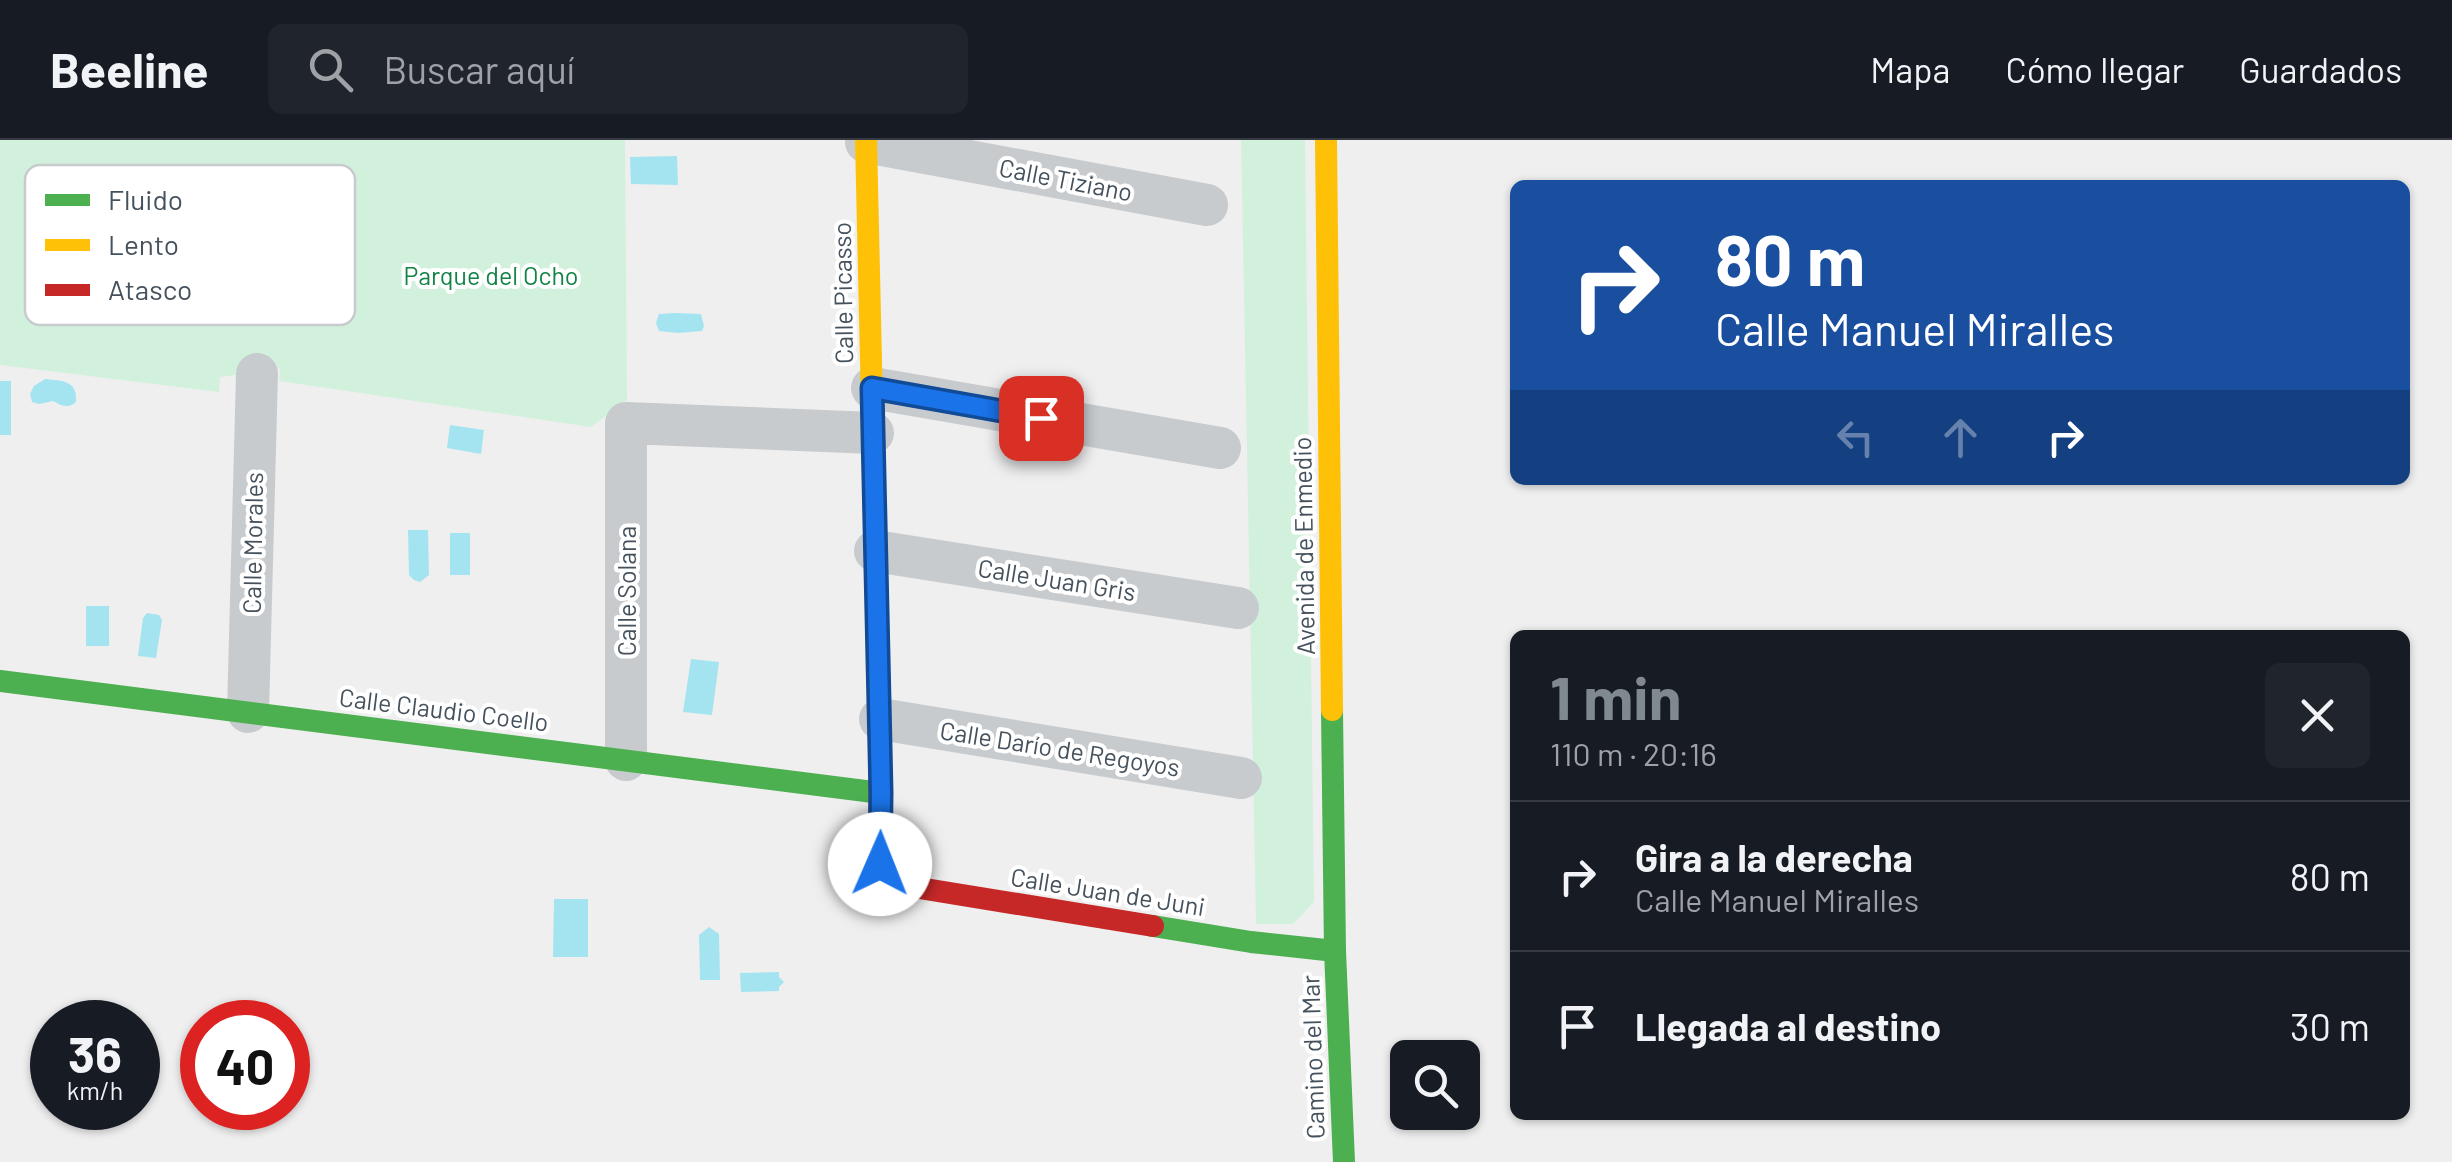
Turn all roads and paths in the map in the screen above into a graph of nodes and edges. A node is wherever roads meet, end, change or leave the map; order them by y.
1 (1326, 140) edge
2 (866, 141) edge
3 (1207, 206) dead end
4 (256, 374) dead end
5 (872, 388) junction
6 (873, 433) junction
7 (1220, 448) dead end
8 (876, 551) junction
9 (1238, 608) dead end
10 (0, 680) edge
11 (248, 712) junction
12 (880, 718) junction
13 (626, 760) junction
14 (1241, 778) dead end
15 (881, 793) junction
16 (880, 864) joint
17 (1335, 951) junction
18 (1344, 1162) edge

1 - 17 street, Avenida de Enmedio
2 - 3 street, Calle Tiziano
2 - 5 street, Calle Picasso
4 - 11 street, Calle Morales
5 - 6 street, Calle Picasso
5 - 7 street
6 - 8 street, Calle Picasso
6 - 13 street, Calle Solana
8 - 9 street, Calle Juan Gris
8 - 12 street, Calle Picasso
10 - 11 street, Calle Claudio Coello
11 - 13 street, Calle Claudio Coello
12 - 14 street, Calle Darío de Regoyos
12 - 15 street, Calle Picasso
13 - 15 street, Calle Claudio Coello
15 - 16 street, Calle Picasso
16 - 17 street, Calle Juan de Juni
17 - 18 street, Camino del Mar

